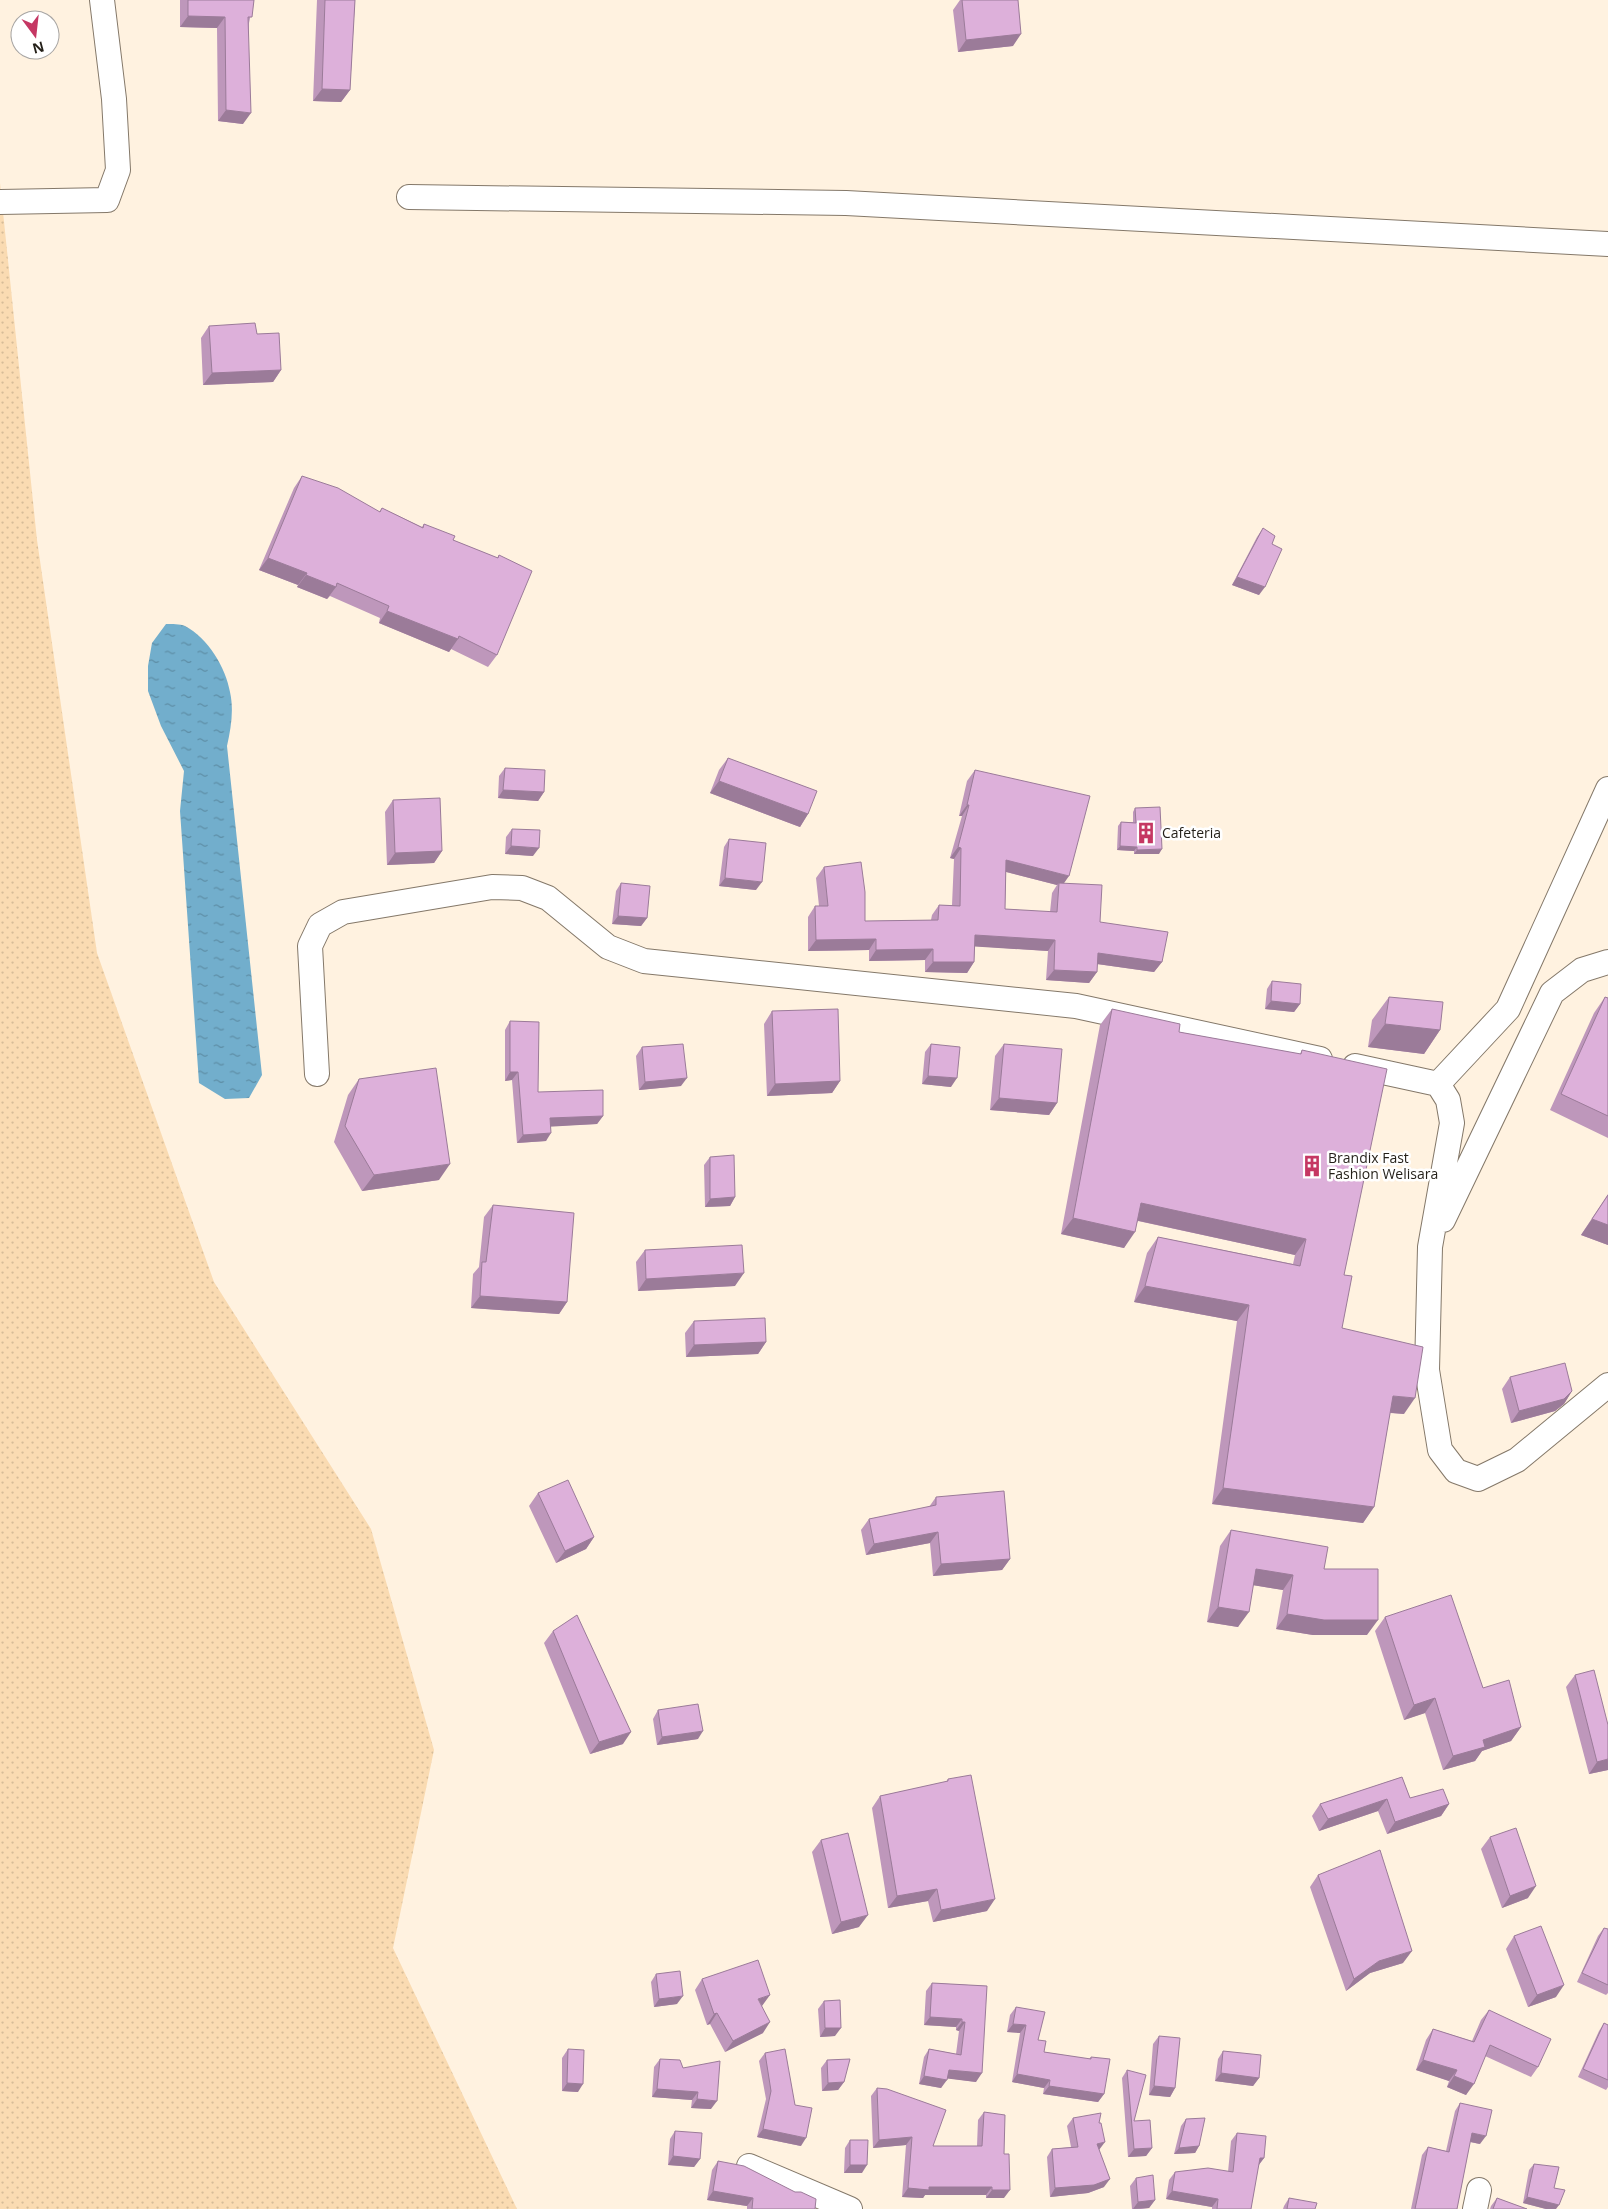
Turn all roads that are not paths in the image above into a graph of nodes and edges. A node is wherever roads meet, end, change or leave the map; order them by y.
1 (102, 0) edge
2 (409, 197) dead end
3 (0, 202) edge
4 (1608, 244) edge
5 (1608, 789) edge
6 (1608, 962) edge
7 (317, 1074) dead end
8 (1438, 1084) junction
9 (1430, 1247) junction
10 (1608, 1385) edge
11 (749, 2166) edge
12 (850, 2209) edge

1 - 3 street
2 - 4 street
5 - 8 street
6 - 9 street
7 - 8 street
8 - 9 street
9 - 10 street
11 - 12 street

